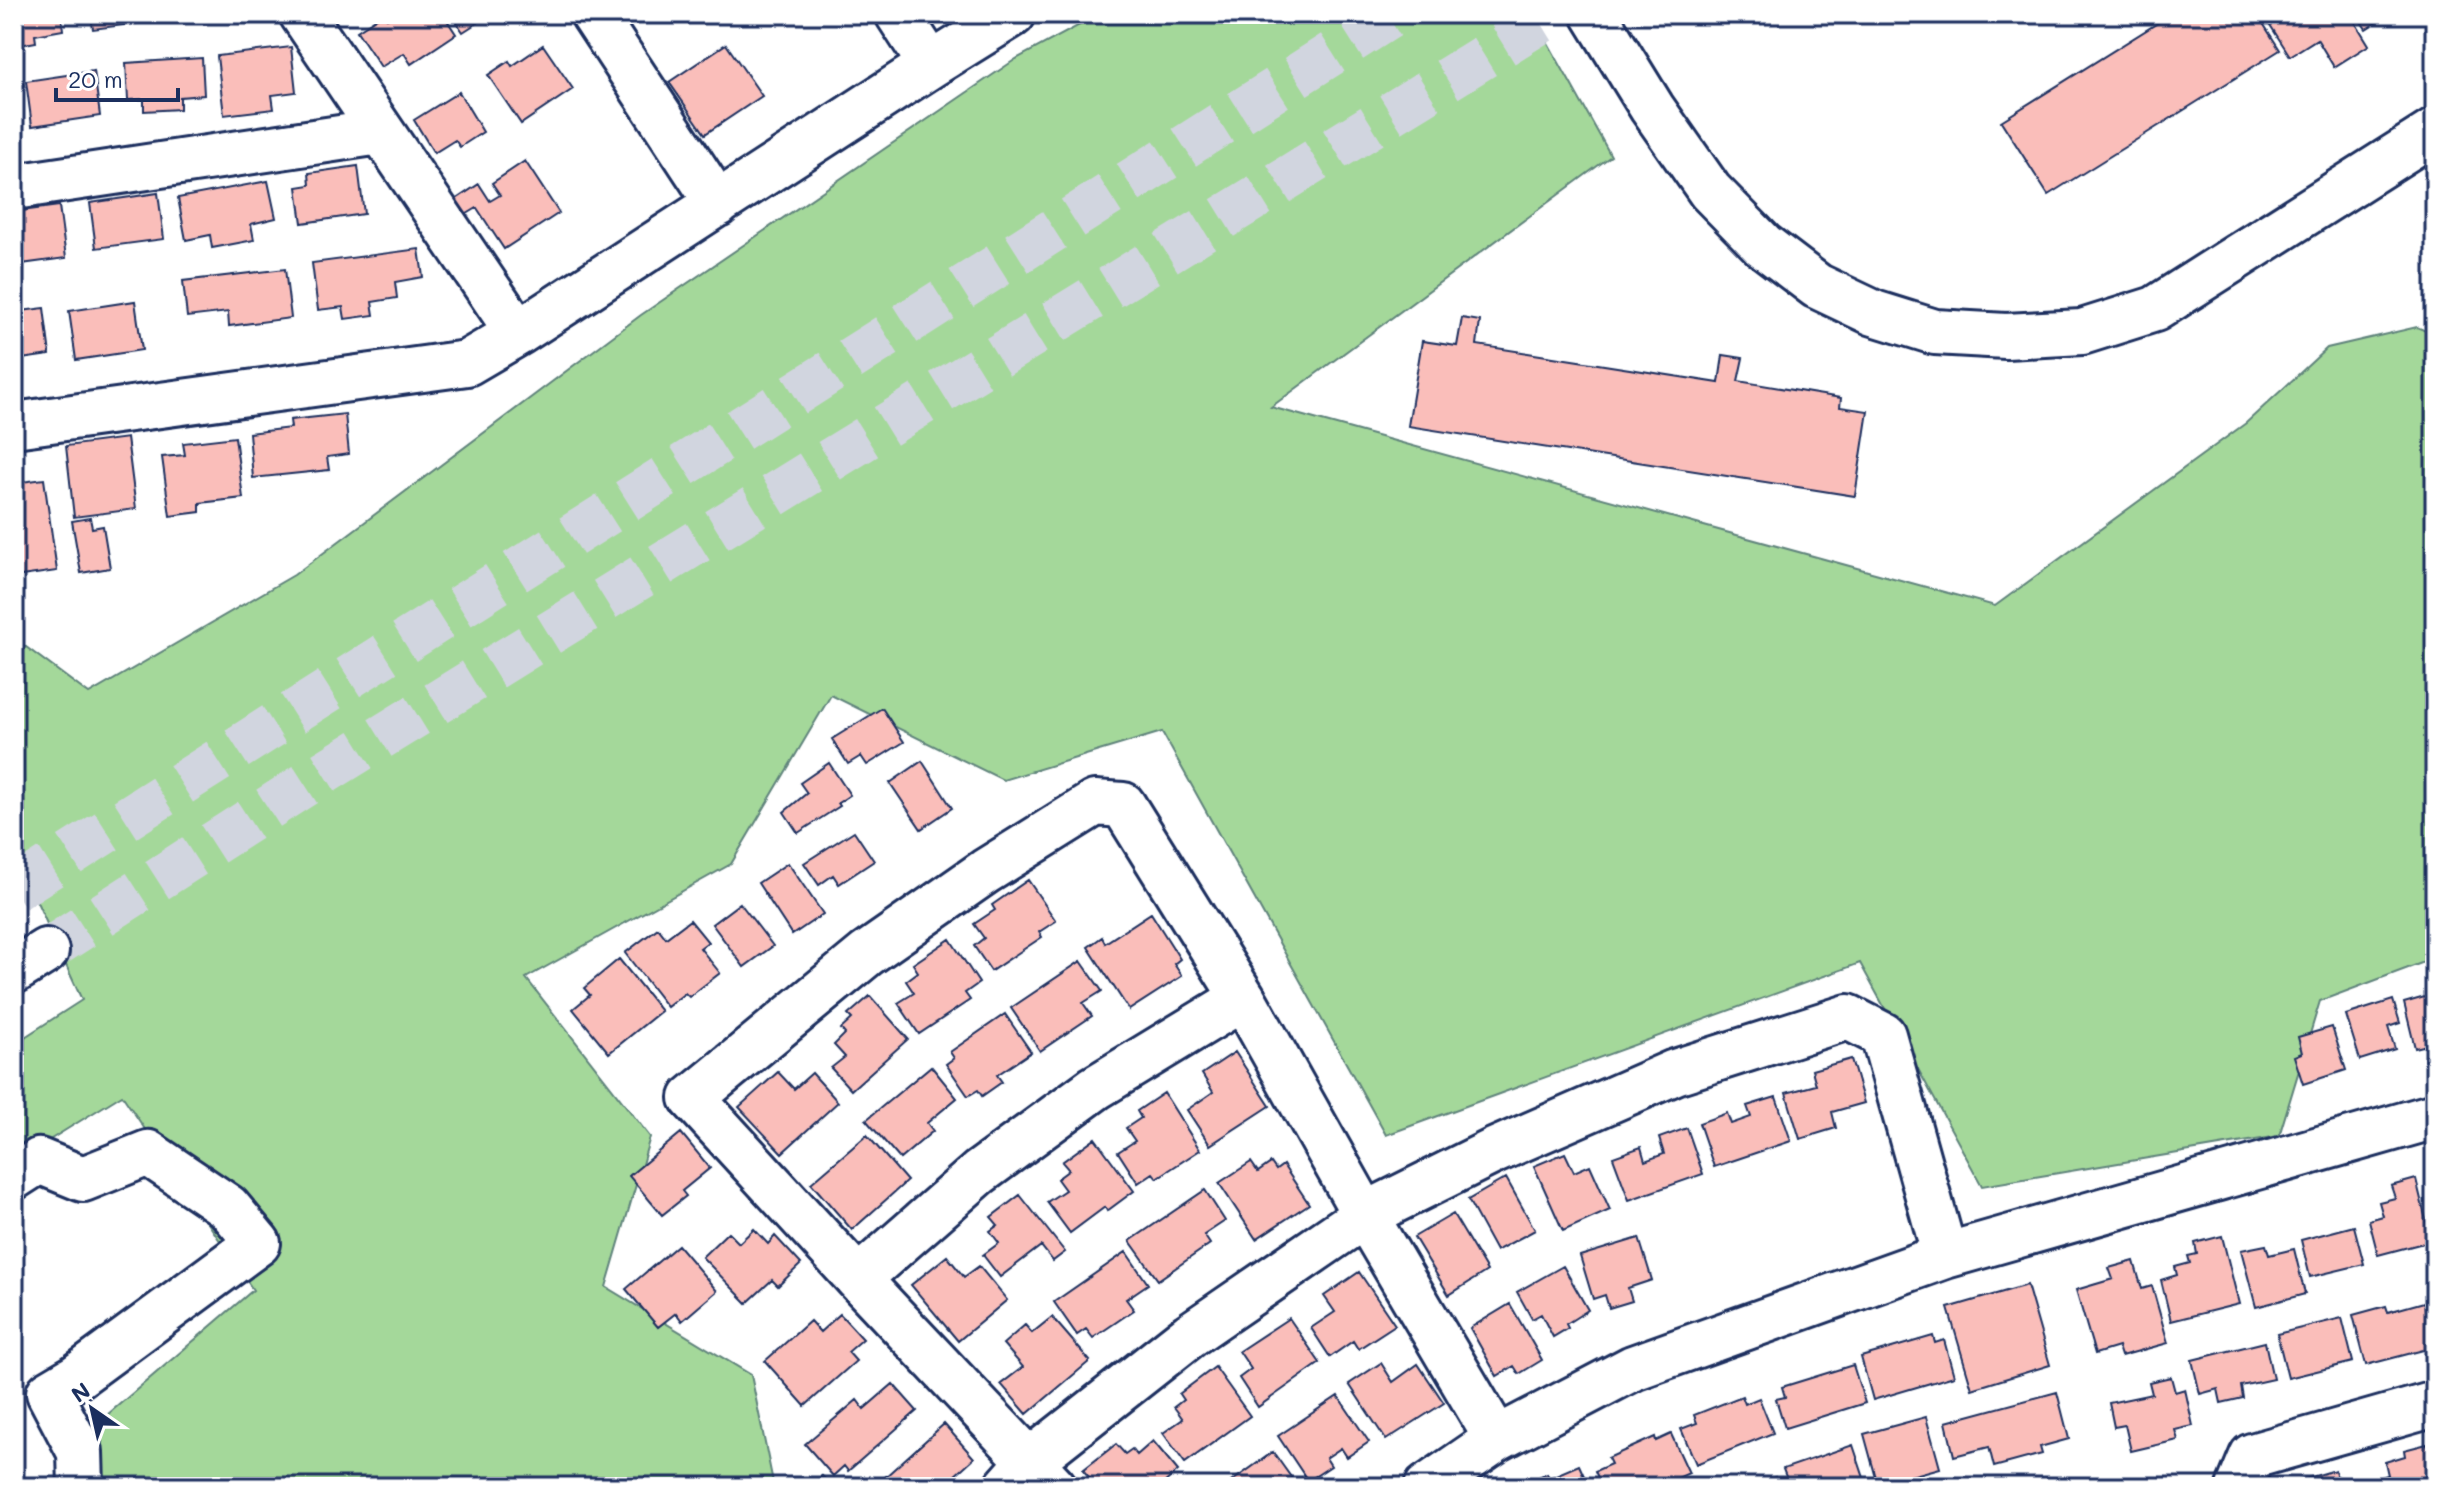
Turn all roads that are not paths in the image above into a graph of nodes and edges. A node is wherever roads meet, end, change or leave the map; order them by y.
1 (302, 14) edge
2 (593, 14) edge
3 (898, 14) edge
4 (1013, 14) edge
5 (1594, 14) edge
6 (931, 65) junction
7 (2435, 131) edge
8 (380, 132) junction
9 (14, 187) edge
10 (718, 204) junction
11 (518, 333) junction
12 (14, 425) edge
13 (1243, 998) junction
14 (2435, 1116) edge
15 (14, 1177) edge
16 (1365, 1215) junction
17 (1945, 1256) junction
18 (858, 1279) junction
19 (2435, 1404) edge
20 (1497, 1439) junction
21 (1030, 1478) edge
22 (81, 1487) edge
23 (1427, 1487) edge
24 (2239, 1487) edge

1 - 8 street
2 - 10 street
3 - 6 street
4 - 6 street
5 - 7 street
6 - 10 street
8 - 9 street
8 - 11 street
10 - 11 street
11 - 12 street
13 - 16 street
13 - 18 street
13 - 18 street
14 - 17 street
15 - 22 street
16 - 17 street
16 - 20 street
16 - 21 street
17 - 20 street
18 - 21 street
19 - 24 street
20 - 23 street

